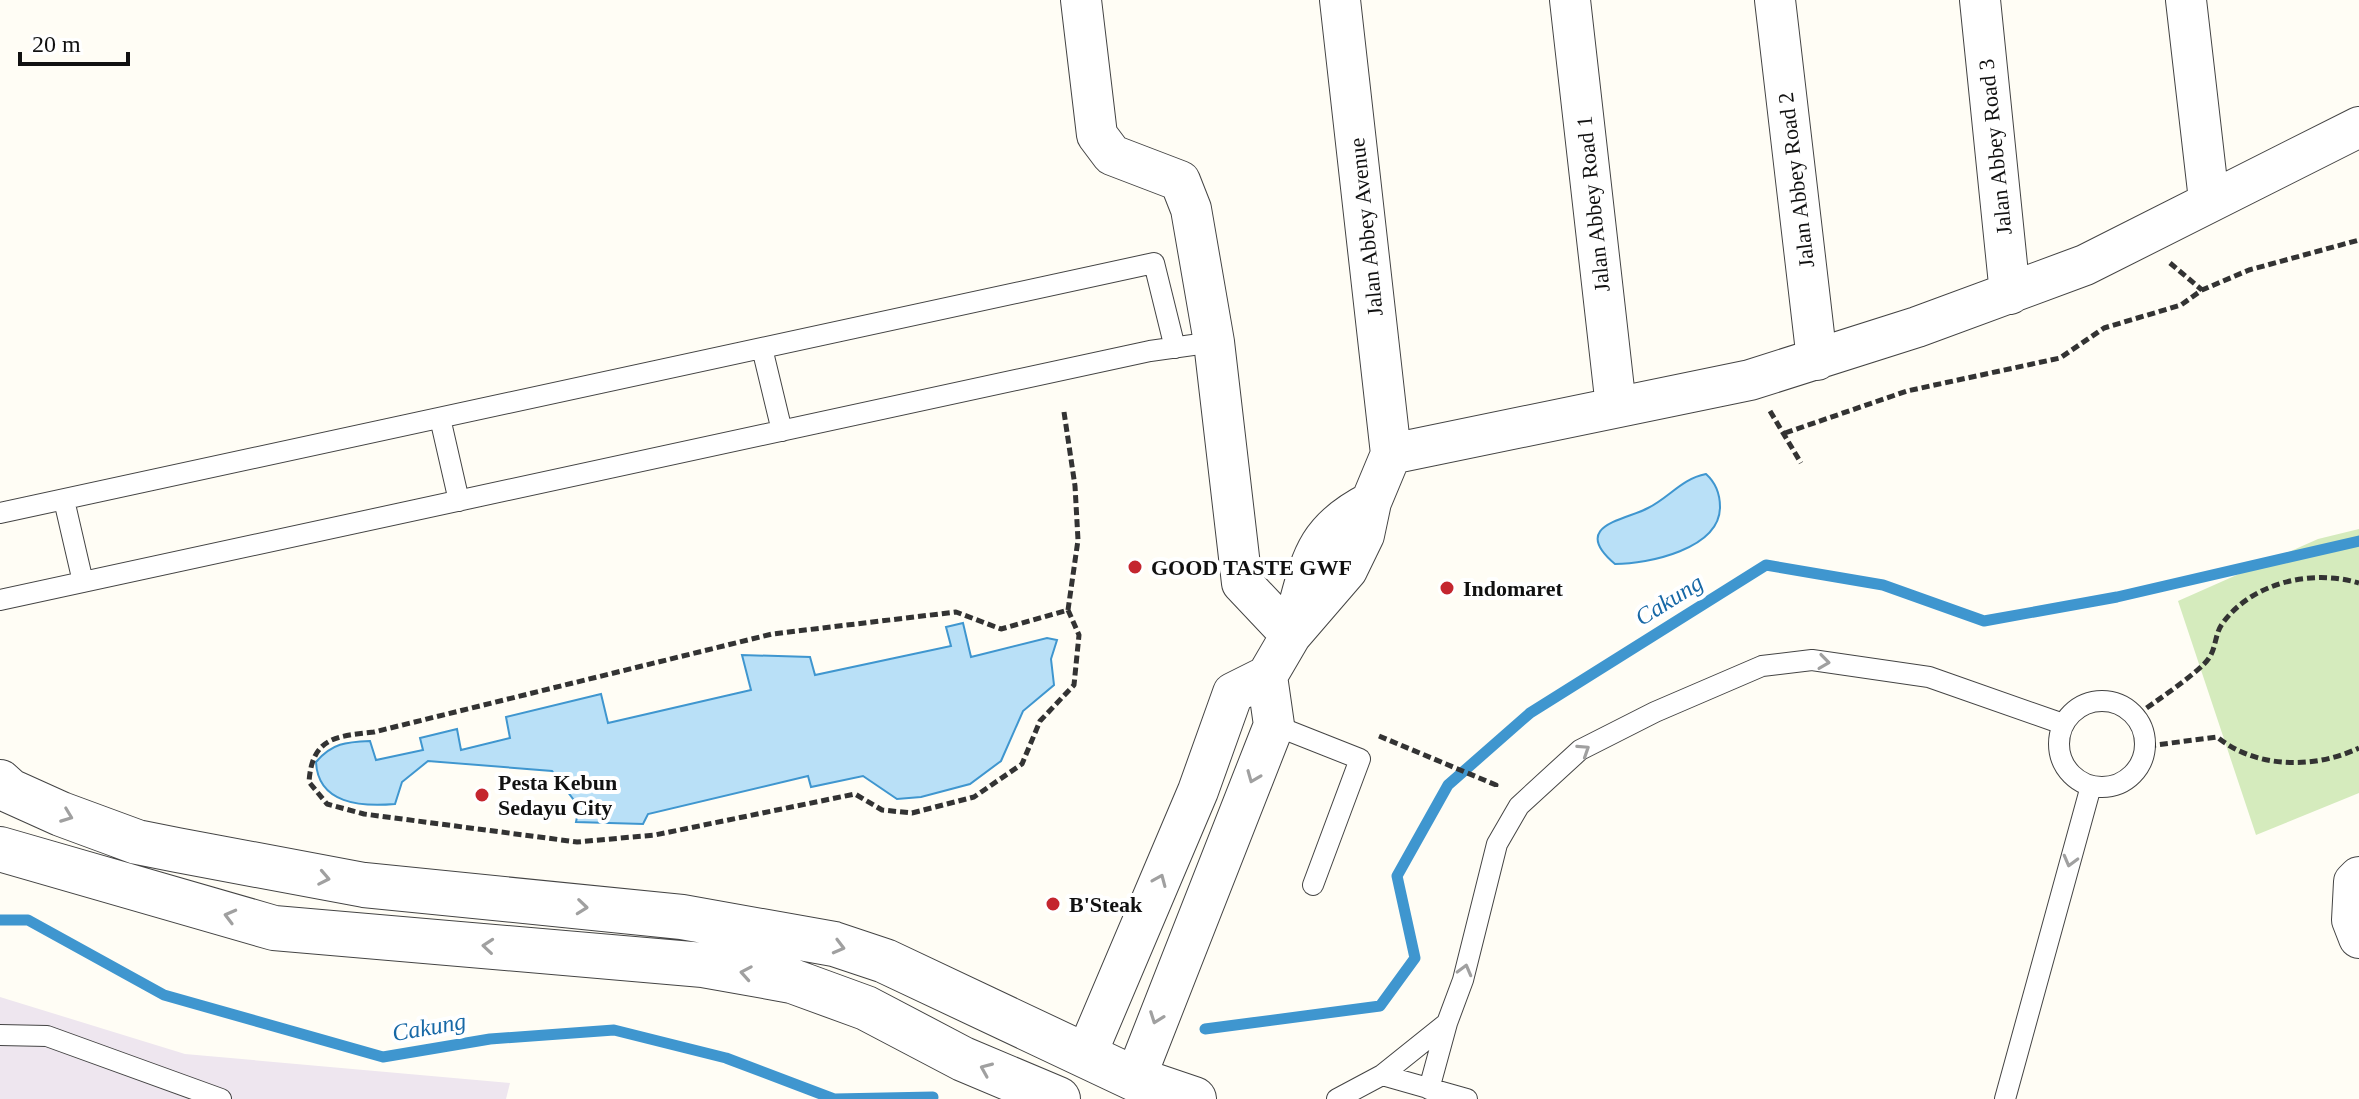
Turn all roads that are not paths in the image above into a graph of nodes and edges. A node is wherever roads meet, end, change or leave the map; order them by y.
1 (1081, 0) edge
2 (1340, 0) edge
3 (1570, 0) edge
4 (1775, 0) edge
5 (1980, 0) edge
6 (2186, 0) edge
7 (2359, 127) edge
8 (2209, 200) junction
9 (2010, 294) junction
10 (1214, 342) junction
11 (762, 348) junction
12 (1175, 348) junction
13 (1817, 360) junction
14 (1616, 407) junction
15 (440, 418) junction
16 (782, 431) junction
17 (1391, 454) junction
18 (64, 500) junction
19 (459, 501) junction
20 (0, 513) edge
21 (83, 582) junction
22 (0, 600) edge
23 (1291, 635) junction
24 (1267, 676) junction
25 (2063, 724) junction
26 (1274, 725) junction
27 (0, 782) edge
28 (2091, 786) junction
29 (0, 849) edge
30 (2356, 879) edge
31 (1313, 885) dead end
32 (2359, 938) edge
33 (1447, 1023) junction
34 (0, 1035) edge
35 (1086, 1055) junction
36 (1382, 1075) junction
37 (1131, 1089) edge
38 (1429, 1089) junction
39 (221, 1099) edge
40 (1058, 1099) edge
41 (1066, 1099) edge
42 (1194, 1099) edge
43 (1337, 1099) edge
44 (1467, 1099) edge
45 (2005, 1099) edge

1 - 10 street
2 - 17 street, Jalan Abbey Avenue
3 - 14 street, Jalan Abbey Road 1
4 - 13 street, Jalan Abbey Road 2
5 - 9 street, Jalan Abbey Road 3
6 - 8 street
7 - 8 street
8 - 9 street
9 - 13 street
10 - 12 lane
10 - 23 street
11 - 12 lane
11 - 15 lane
11 - 16 lane
12 - 16 lane
13 - 14 street
14 - 17 street
15 - 18 lane
15 - 19 lane
16 - 19 lane
17 - 23 street
18 - 20 lane
18 - 21 lane
19 - 21 lane
21 - 22 lane
23 - 24 street
24 - 26 street
35 -> 24 street
25 - 28 lane
25 - 28 lane
33 -> 25 lane
26 - 31 lane
26 -> 37 street
27 -> 35 street
28 -> 45 lane
40 -> 29 street
30 - 32 street
33 - 36 lane
33 - 38 lane
34 - 39 lane
35 - 37 street
35 - 41 street
36 - 38 lane
36 - 43 lane
37 - 42 street
38 - 44 lane

